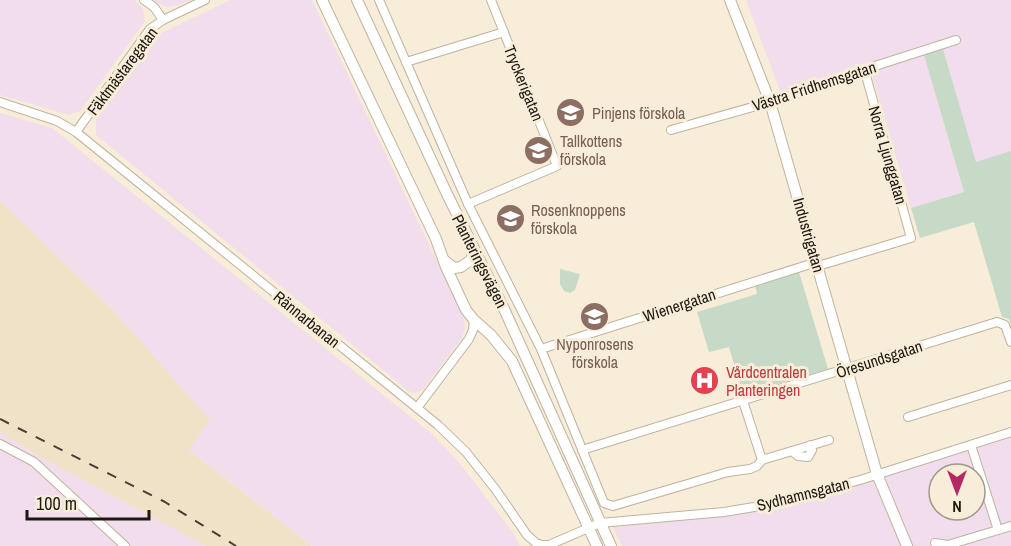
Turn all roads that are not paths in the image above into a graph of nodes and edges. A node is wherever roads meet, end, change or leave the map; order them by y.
1 (144, 0) edge
2 (205, 0) edge
3 (322, 0) edge
4 (357, 0) edge
5 (380, 0) edge
6 (491, 0) edge
7 (730, 0) edge
8 (163, 20) junction
9 (504, 32) junction
10 (956, 40) dead end
11 (406, 62) junction
12 (865, 72) junction
13 (0, 102) edge
14 (770, 102) junction
15 (671, 130) dead end
16 (76, 132) junction
17 (468, 204) junction
18 (911, 238) joint
19 (469, 240) junction
20 (443, 258) junction
21 (817, 264) junction
22 (474, 320) junction
23 (1011, 342) edge
24 (541, 349) junction
25 (847, 369) junction
26 (1011, 385) edge
27 (743, 401) junction
28 (417, 408) junction
29 (908, 417) dead end
30 (1011, 432) edge
31 (829, 440) dead end
32 (0, 444) edge
33 (971, 446) junction
34 (582, 450) junction
35 (762, 460) junction
36 (877, 474) junction
37 (600, 523) junction
38 (1011, 526) edge
39 (589, 528) junction
40 (998, 530) junction
41 (935, 543) dead end
42 (124, 546) edge
43 (597, 546) edge
44 (611, 546) edge
45 (907, 546) edge

1 - 8 street
2 - 8 street, Fäktmästaregatan
3 - 20 main road, Planteringsvägen
4 - 19 main road, Planteringsvägen
5 - 11 street, Planteringsvägen
6 - 9 street, Tryckerigatan
7 - 14 main road, Industrigatan
8 - 16 street, Fäktmästaregatan
9 - 11 street
9 - 17 street, Tryckerigatan
10 - 12 street, Västra Fridhemsgatan
11 - 17 street, Planteringsvägen
12 - 14 street, Västra Fridhemsgatan
12 - 18 street, Norra Ljunggatan
13 - 16 street, Rännarbanan
14 - 15 street, Västra Fridhemsgatan
14 - 21 main road, Industrigatan
16 - 28 street, Rännarbanan
17 - 24 street, Planteringsvägen
18 - 21 street, Wienergatan
19 - 20 main road
19 - 37 main road, Planteringsvägen
20 - 22 main road, Planteringsvägen
21 - 24 street, Wienergatan
21 - 25 main road, Industrigatan
22 - 28 street, Planteringsvägen
22 - 39 main road, Planteringsvägen
23 - 25 street, Öresundsgatan
24 - 34 street, Planteringsvägen
25 - 27 street, Öresundsgatan
25 - 36 main road, Industrigatan
26 - 29 street
27 - 34 street, Öresundsgatan
27 - 35 street
28 - 39 street, Rännarbanan
30 - 33 street, Sydhamnsgatan
31 - 35 street
32 - 42 street
33 - 36 street, Sydhamnsgatan
33 - 40 street
34 - 35 street, Planteringsvägen
36 - 37 street, Sydhamnsgatan
36 - 45 main road, Industrigatan
37 - 39 street, Sydhamnsgatan
37 - 44 main road, Planteringsvägen
38 - 40 street
39 - 43 main road, Planteringsvägen
40 - 41 street

